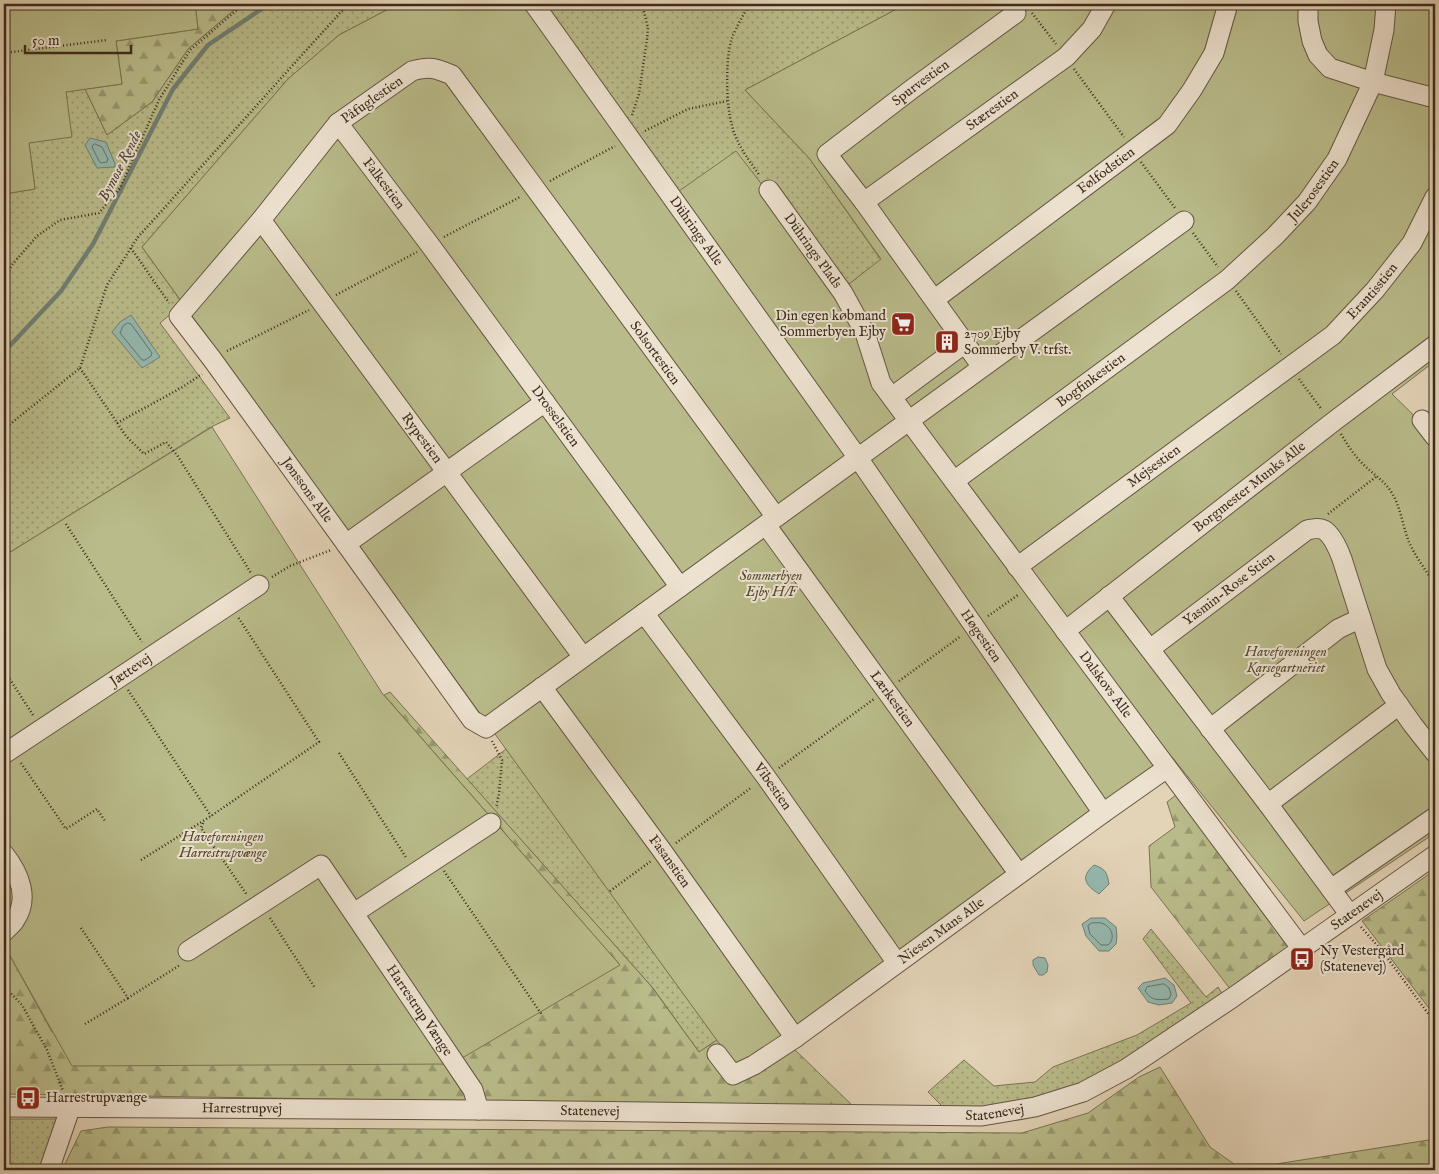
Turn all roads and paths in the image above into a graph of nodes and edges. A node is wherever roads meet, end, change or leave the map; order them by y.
1 (246, 4) edge
2 (348, 4) edge
3 (534, 4) edge
4 (642, 4) edge
5 (751, 4) edge
6 (1106, 4) edge
7 (1228, 4) edge
8 (1308, 4) edge
9 (1386, 4) edge
10 (1016, 13) joint
11 (107, 40) dead end
12 (4, 53) edge
13 (1066, 57) junction
14 (1373, 82) junction
15 (1435, 98) edge
16 (727, 101) junction
17 (338, 123) junction
18 (628, 134) junction
19 (1134, 151) junction
20 (534, 189) junction
21 (769, 190) joint
22 (1435, 197) edge
23 (864, 202) junction
24 (261, 220) junction
25 (1184, 221) junction
26 (430, 245) junction
27 (131, 248) junction
28 (1228, 280) junction
29 (4, 284) edge
30 (935, 299) junction
31 (322, 303) junction
32 (179, 316) junction
33 (966, 343) junction
34 (1435, 346) edge
35 (214, 362) junction
36 (982, 367) junction
37 (1290, 367) junction
38 (80, 368) junction
39 (892, 397) junction
40 (545, 402) junction
41 (1422, 420) dead end
42 (909, 421) junction
43 (1333, 422) junction
44 (117, 423) junction
45 (4, 429) edge
46 (1435, 437) edge
47 (858, 458) junction
48 (447, 472) junction
49 (1377, 475) junction
50 (954, 481) junction
51 (771, 521) junction
52 (66, 524) dead end
53 (1307, 530) junction
54 (345, 542) junction
55 (1017, 567) junction
56 (1435, 584) edge
57 (259, 585) junction
58 (1031, 585) junction
59 (680, 587) junction
60 (1109, 596) junction
61 (230, 605) junction
62 (644, 613) junction
63 (1361, 618) junction
64 (974, 626) junction
65 (1065, 631) junction
66 (1150, 649) junction
67 (152, 656) junction
68 (584, 658) junction
69 (4, 670) edge
70 (120, 677) junction
71 (542, 687) junction
72 (887, 690) junction
73 (1399, 705) junction
74 (486, 728) junction
75 (43, 729) junction
76 (1210, 729) junction
77 (8, 752) edge
78 (339, 753) dead end
79 (1435, 753) edge
80 (1167, 768) junction
81 (766, 777) junction
82 (1268, 804) junction
83 (1103, 813) junction
84 (211, 816) junction
85 (1435, 817) edge
86 (105, 821) dead end
87 (203, 821) junction
88 (491, 823) joint
89 (663, 852) junction
90 (4, 854) edge
91 (1435, 855) edge
92 (141, 860) dead end
93 (436, 860) junction
94 (416, 872) junction
95 (1019, 874) junction
96 (1332, 889) junction
97 (610, 891) dead end
98 (258, 906) junction
99 (354, 913) junction
100 (1350, 915) junction
101 (81, 928) dead end
102 (4, 932) edge
103 (1302, 949) junction
104 (188, 951) joint
105 (897, 963) junction
106 (4, 986) edge
107 (315, 988) dead end
108 (128, 998) junction
109 (542, 1015) dead end
110 (1435, 1023) edge
111 (85, 1024) dead end
112 (795, 1038) junction
113 (717, 1054) dead end
114 (4, 1107) edge
115 (70, 1109) junction
116 (479, 1110) junction
117 (49, 1170) edge

1 - 29 path
2 - 27 path
3 - 18 street, Dührings Alle
4 - 18 path
5 - 16 path
6 - 13 street, Stærestien
7 - 19 street, Følfodstien
8 - 14 street
9 - 14 street, Julerosestien
10 - 13 path
10 - 23 street, Spurvestien
11 - 12 path
13 - 19 path
13 - 23 street, Stærestien
14 - 15 street
14 - 28 street, Julerosestien
16 - 18 path
16 - 21 path
17 - 20 street, Påfuglestien
17 - 24 street, Påfuglestien
17 - 26 street, Falkestien
18 - 20 path
18 - 47 street, Dührings Alle
19 - 25 path
19 - 30 street, Følfodstien
20 - 26 path
20 - 51 street, Solsortestien
21 - 39 street, Dührings Plads
22 - 37 street, Erantisstien
23 - 30 street
24 - 31 street, Rypestien
24 - 32 street, Påfuglestien
25 - 28 path
25 - 36 street
26 - 31 path
26 - 40 street, Drosselstien
27 - 32 path
27 - 38 path
28 - 37 path
28 - 50 street, Bogfinkestien
30 - 33 street
31 - 35 path
31 - 48 street, Rypestien
32 - 35 street, Jønssons Alle
33 - 36 street
33 - 39 street
34 - 43 street, Borgmester Munks Alle
35 - 44 path
35 - 54 street, Jønssons Alle
36 - 42 street
37 - 43 path
37 - 55 street, Mejsestien
38 - 44 path
38 - 45 path
39 - 42 street, Dührings Plads
40 - 48 street
40 - 59 street, Drosselstien
41 - 46 street
42 - 47 street
42 - 50 street, Dalskovs Alle
43 - 49 path
43 - 60 street, Borgmester Munks Alle
44 - 57 path
47 - 51 street
47 - 64 street, Høgestien
48 - 54 street
48 - 68 street, Rypestien
49 - 53 path
49 - 56 path
50 - 55 street, Dalskovs Alle
51 - 59 street
51 - 72 street, Lærkestien
52 - 67 path
53 - 63 street
53 - 66 street, Yasmin-Rose Stien
54 - 57 path
54 - 74 street, Jønssons Alle
55 - 58 street, Dalskovs Alle
57 - 61 street, Jættevej
58 - 64 path
58 - 65 street, Dalskovs Alle
59 - 62 street
60 - 65 street, Borgmester Munks Alle
60 - 66 street
61 - 67 street, Jættevej
61 - 84 path
62 - 68 street
62 - 81 street, Vibestien
63 - 73 street
63 - 76 street
64 - 72 path
64 - 83 street, Høgestien
65 - 80 street, Dalskovs Alle
66 - 76 street
67 - 70 street, Jættevej
68 - 71 street
69 - 75 path
70 - 75 street, Jættevej
70 - 84 path
71 - 74 street
71 - 89 street, Fasanstien
72 - 81 path
72 - 95 street, Lærkestien
73 - 79 street
73 - 82 street
74 - 88 path
75 - 77 street, Jættevej
76 - 82 street
77 - 86 path
78 - 94 path
80 - 83 street, Niesen Mans Alle
80 - 103 street, Dalskovs Alle
81 - 89 path
81 - 105 street, Vibestien
82 - 96 street
83 - 95 street, Niesen Mans Alle
84 - 87 path
85 - 96 street
87 - 92 path
87 - 98 path
88 - 93 street
89 - 97 path
89 - 112 street, Fasanstien
90 - 102 street
91 - 100 street, Statenevej
93 - 94 street
93 - 109 path
94 - 99 street
95 - 105 street, Niesen Mans Alle
96 - 100 street
98 - 99 street, Harrestrup Vænge
98 - 104 street, Harrestrup Vænge
98 - 107 path
99 - 116 street, Harrestrup Vænge
100 - 103 street, Statenevej
100 - 110 path
101 - 108 path
103 - 116 street, Statenevej
104 - 108 path
105 - 112 street, Niesen Mans Alle
106 - 115 path
108 - 111 path
112 - 113 street, Niesen Mans Alle
114 - 115 street, Harrestrupvej
115 - 116 street, Harrestrupvej
115 - 117 street

